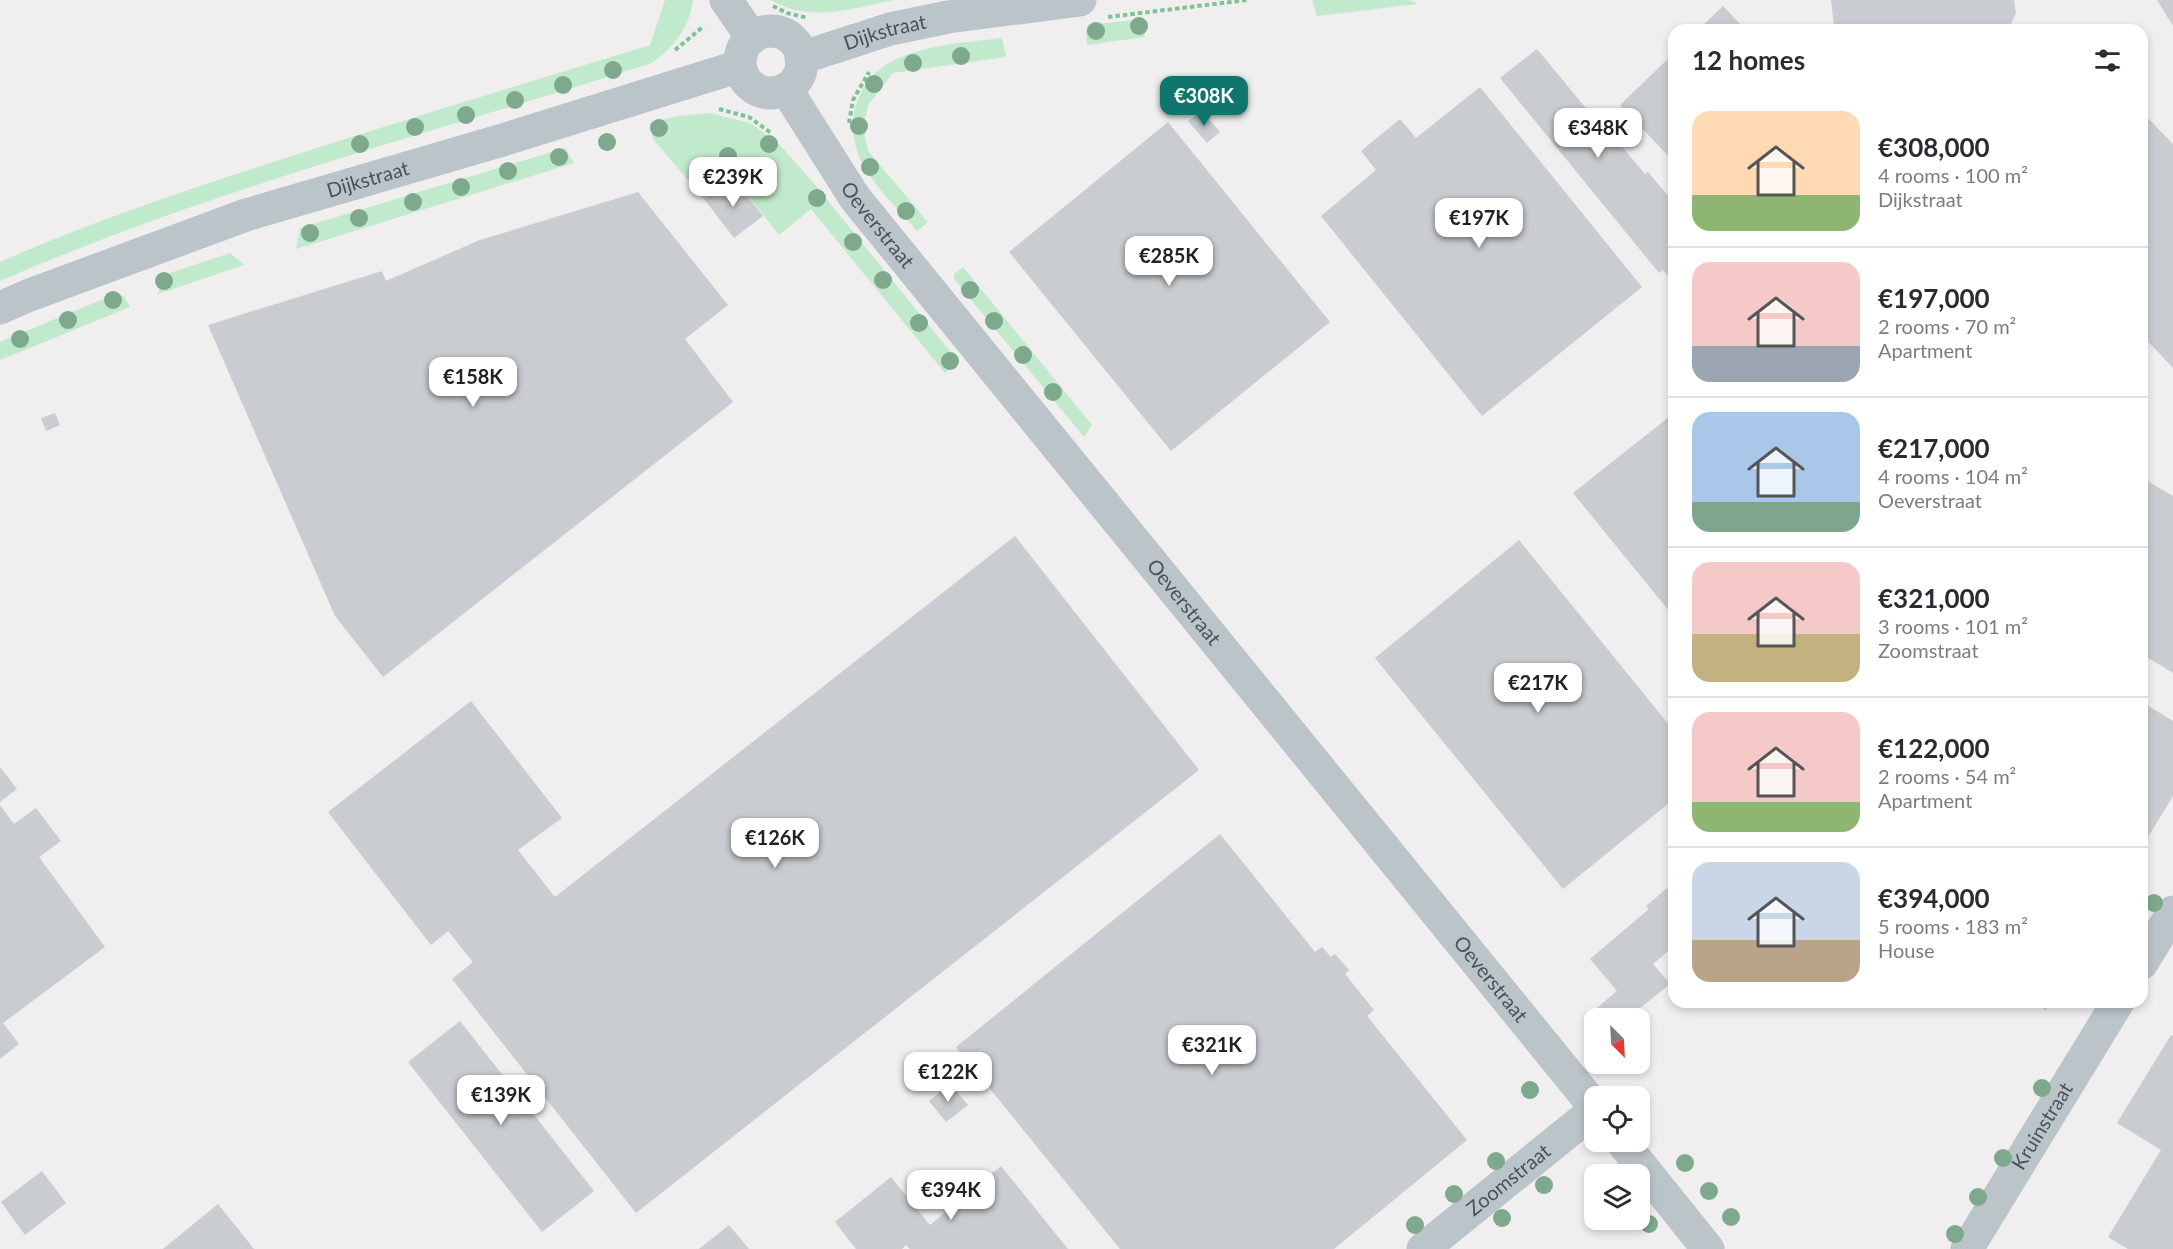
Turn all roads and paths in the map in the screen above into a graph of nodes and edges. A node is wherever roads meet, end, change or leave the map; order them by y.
1 (726, 0) edge
2 (1247, 0) edge
3 (1089, 9) edge
4 (746, 52) junction
5 (801, 58) junction
6 (876, 66) dead end
7 (786, 89) junction
8 (711, 109) dead end
9 (849, 129) dead end
10 (776, 137) dead end
11 (0, 308) edge
12 (2173, 912) edge
13 (2148, 953) edge
14 (2114, 1008) edge
15 (1584, 1094) edge
16 (1584, 1119) edge
17 (1630, 1152) edge
18 (1423, 1249) edge
19 (1708, 1249) edge
20 (1967, 1249) edge

1 - 4 street
2 - 3 path
3 - 5 street, Dijkstraat
4 - 5 street
4 - 7 street
4 - 11 street, Dijkstraat
5 - 7 street
6 - 9 path
7 - 15 street, Oeverstraat
8 - 10 path
12 - 13 street
14 - 20 street, Kruinstraat
16 - 18 street, Zoomstraat
17 - 19 street

